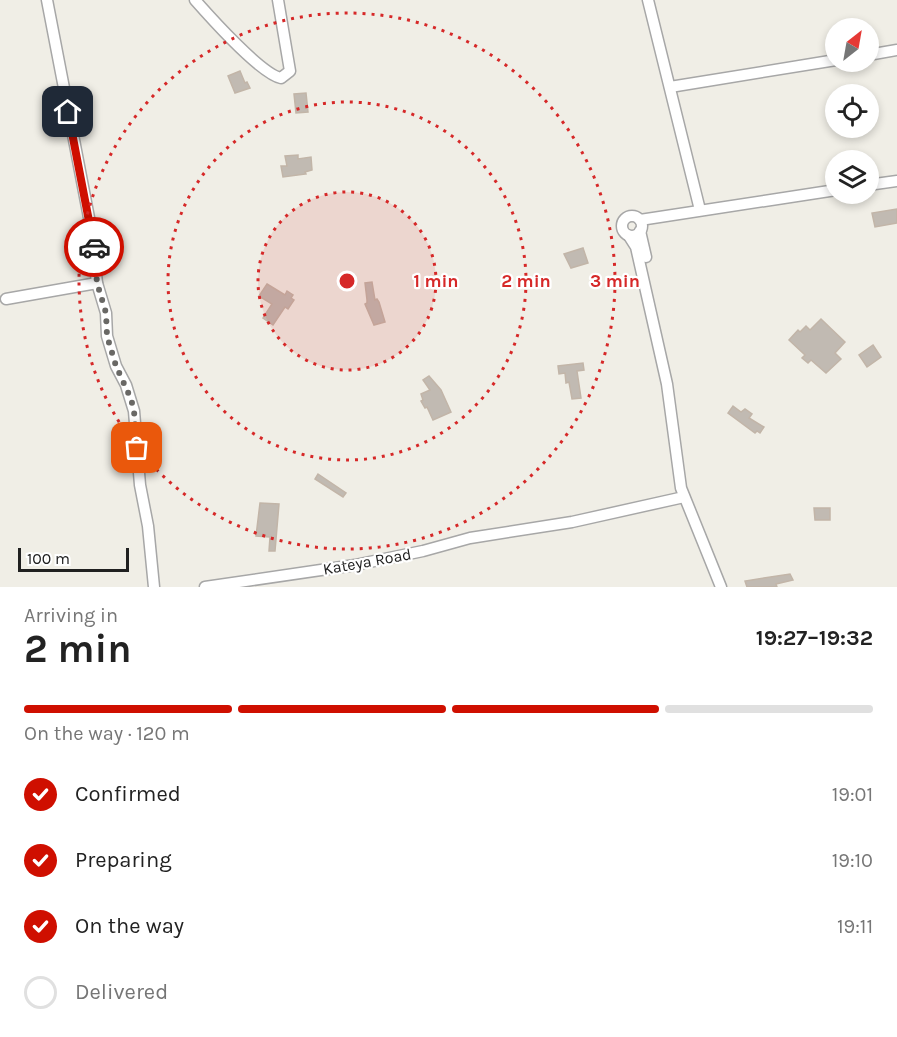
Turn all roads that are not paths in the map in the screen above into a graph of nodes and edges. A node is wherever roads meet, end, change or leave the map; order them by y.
1 (47, 0) edge
2 (195, 0) edge
3 (278, 0) edge
4 (648, 0) edge
5 (897, 50) edge
6 (879, 53) edge
7 (825, 62) edge
8 (670, 87) junction
9 (897, 181) edge
10 (879, 183) edge
11 (825, 192) edge
12 (700, 210) junction
13 (640, 220) junction
14 (640, 231) junction
15 (629, 236) junction
16 (97, 283) junction
17 (6, 299) dead end
18 (682, 492) junction
19 (154, 587) edge
20 (205, 587) edge
21 (721, 587) edge

1 - 16 street
2 - 3 street
4 - 8 street
5 - 6 street
7 - 8 street
8 - 12 street
9 - 10 street
11 - 12 street
12 - 13 street
13 - 14 street
13 - 15 street
14 - 15 street
14 - 18 street
15 - 18 street
16 - 17 street
16 - 19 street
18 - 20 street, Kateya Road
18 - 21 street

